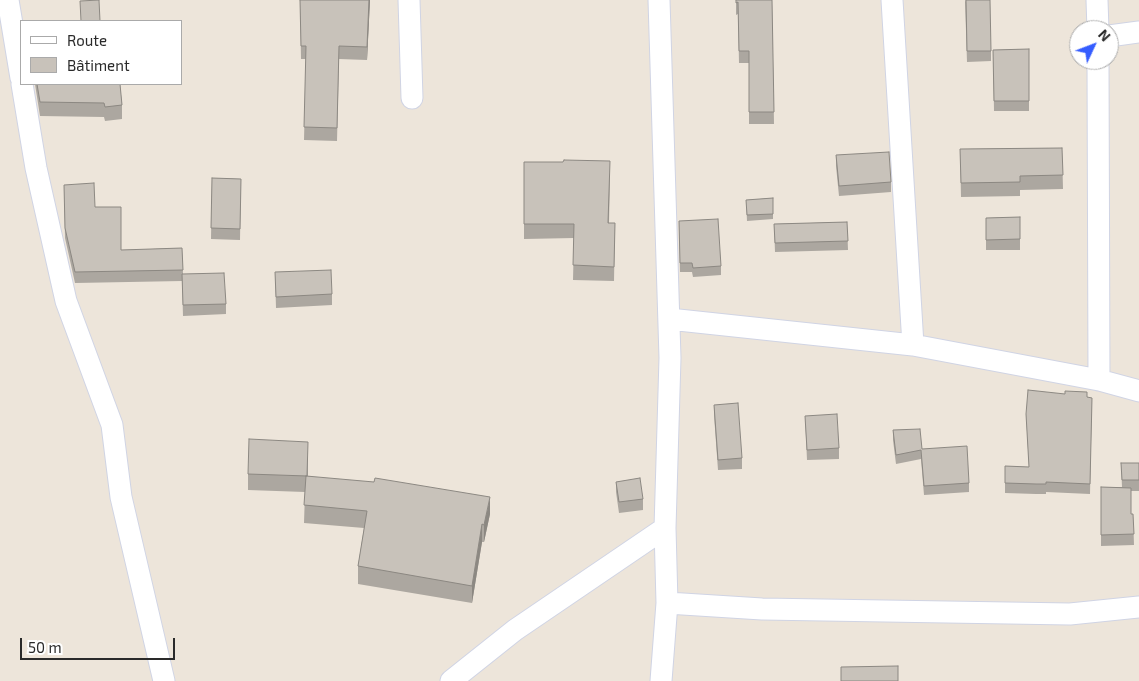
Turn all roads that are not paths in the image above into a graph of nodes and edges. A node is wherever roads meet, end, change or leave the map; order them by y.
1 (8, 0) edge
2 (410, 0) edge
3 (659, 0) edge
4 (892, 0) edge
5 (1097, 0) edge
6 (1098, 20) edge
7 (1139, 32) edge
8 (1119, 35) edge
9 (1098, 70) edge
10 (20, 72) edge
11 (22, 85) edge
12 (412, 98) dead end
13 (669, 319) junction
14 (913, 345) junction
15 (1099, 380) junction
16 (1139, 391) edge
17 (665, 528) junction
18 (667, 603) junction
19 (1139, 607) edge
20 (164, 681) edge
21 (451, 681) edge
22 (661, 681) edge

1 - 10 street
2 - 12 street
3 - 13 street
4 - 14 street
5 - 6 street
7 - 8 street
9 - 15 street
11 - 20 street
13 - 14 street
13 - 17 street
14 - 15 street
15 - 16 street
17 - 18 street
17 - 21 street
18 - 19 street
18 - 22 street

